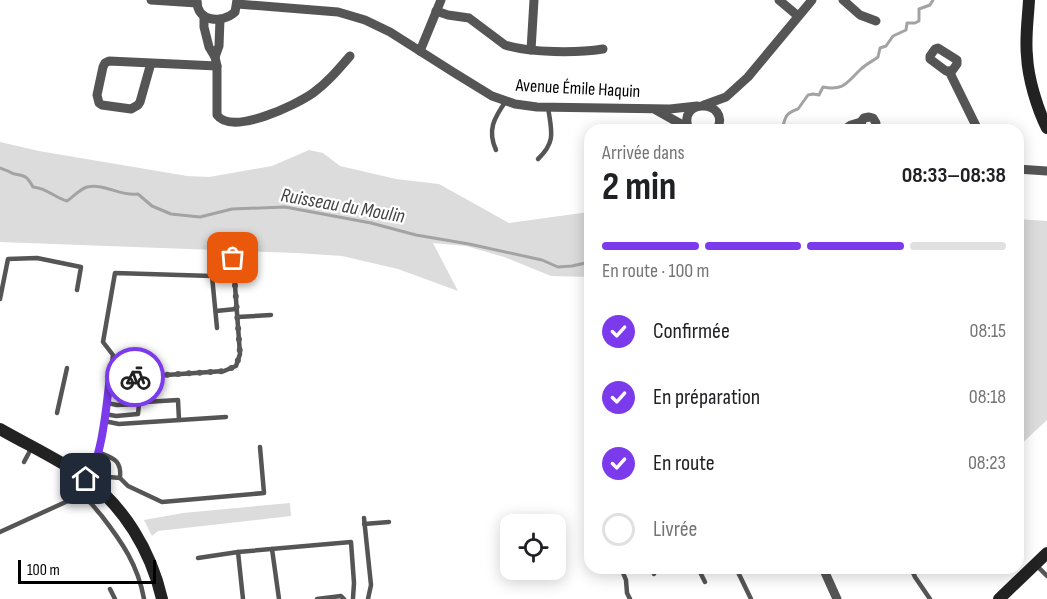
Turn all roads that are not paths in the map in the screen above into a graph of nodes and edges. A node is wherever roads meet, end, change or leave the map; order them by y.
1 (151, 0) edge
2 (441, 0) edge
3 (534, 0) edge
4 (779, 0) edge
5 (812, 0) edge
6 (843, 0) edge
7 (1029, 0) edge
8 (197, 1) edge
9 (237, 2) edge
10 (315, 5) edge
11 (436, 11) junction
12 (204, 16) junction
13 (798, 16) junction
14 (220, 20) junction
15 (876, 21) dead end
16 (531, 50) junction
17 (603, 50) dead end
18 (420, 51) junction
19 (350, 56) dead end
20 (216, 61) junction
21 (151, 63) junction
22 (949, 71) dead end
23 (726, 97) junction
24 (1036, 99) junction
25 (506, 101) junction
26 (548, 106) junction
27 (700, 106) junction
28 (654, 108) junction
29 (1047, 115) edge
30 (681, 124) edge
31 (687, 124) edge
32 (718, 124) edge
33 (720, 124) edge
34 (975, 124) edge
35 (1047, 128) edge
36 (496, 150) dead end
37 (538, 159) dead end
38 (1024, 169) edge
39 (1047, 171) edge
40 (233, 258) dead end
41 (76, 290) dead end
42 (0, 299) edge
43 (236, 309) junction
44 (216, 311) junction
45 (271, 315) dead end
46 (237, 317) junction
47 (218, 328) dead end
48 (67, 368) dead end
49 (110, 376) junction
50 (107, 404) junction
51 (139, 404) junction
52 (57, 413) dead end
53 (105, 414) junction
54 (226, 417) dead end
55 (179, 420) junction
56 (104, 421) junction
57 (0, 430) edge
58 (32, 447) junction
59 (260, 447) dead end
60 (98, 452) junction
61 (24, 462) dead end
62 (93, 467) junction
63 (120, 478) junction
64 (86, 479) junction
65 (389, 522) dead end
66 (134, 531) junction
67 (0, 532) edge
68 (119, 538) junction
69 (272, 549) junction
70 (238, 552) junction
71 (1047, 553) edge
72 (198, 558) dead end
73 (1035, 564) junction
74 (624, 574) edge
75 (702, 574) edge
76 (739, 574) edge
77 (826, 574) edge
78 (914, 574) edge
79 (1047, 576) edge
80 (705, 582) dead end
81 (110, 589) dead end
82 (115, 599) edge
83 (144, 599) edge
84 (162, 599) edge
85 (243, 599) edge
86 (279, 599) edge
87 (317, 599) edge
88 (344, 599) edge
89 (354, 599) edge
90 (368, 599) edge
91 (630, 599) edge
92 (751, 599) edge
93 (837, 599) edge
94 (930, 599) edge
95 (999, 599) edge

1 - 8 street
2 - 11 street
3 - 16 street
4 - 13 street
5 - 13 street
6 - 15 street
7 - 24 street
8 - 12 street
9 - 10 street, Avenue Émile Haquin
9 - 14 street
10 - 18 street, Avenue Émile Haquin
11 - 16 street
11 - 18 street
12 - 14 street
12 - 20 street
13 - 23 street
14 - 20 street
16 - 17 street
18 - 25 street, Avenue Émile Haquin
19 - 20 street
20 - 21 street
21 - 21 street
22 - 34 street
23 - 27 street, Avenue Émile Haquin
23 - 33 street
24 - 29 street
24 - 35 street
25 - 26 street, Avenue Émile Haquin
25 - 36 lane
26 - 28 street, Avenue Émile Haquin
26 - 37 lane
27 - 28 street, Avenue Émile Haquin
27 - 31 street
27 - 32 street
28 - 30 street, Avenue Émile Haquin
38 - 39 street
40 - 43 lane
41 - 42 lane
43 - 44 lane
43 - 46 lane
44 - 47 lane
44 - 49 lane
45 - 46 lane
46 - 49 lane
48 - 52 lane
49 - 50 lane
50 - 51 lane
50 - 53 lane
51 - 53 lane
51 - 55 lane
53 - 56 lane
54 - 55 lane
55 - 56 lane
56 - 60 lane
57 - 58 street
58 - 61 lane
58 - 64 street
59 - 63 lane
60 - 62 lane
60 - 63 lane
62 - 63 lane
62 - 64 lane
64 - 66 street
65 - 90 lane
66 - 68 lane
66 - 84 street
67 - 68 lane
68 - 83 lane
69 - 70 lane
69 - 86 lane
69 - 89 lane
70 - 72 lane
70 - 85 lane
71 - 73 street
73 - 79 lane
73 - 95 street
74 - 91 lane
75 - 80 lane
76 - 92 lane
77 - 93 street
78 - 94 lane
81 - 82 lane
87 - 88 lane

